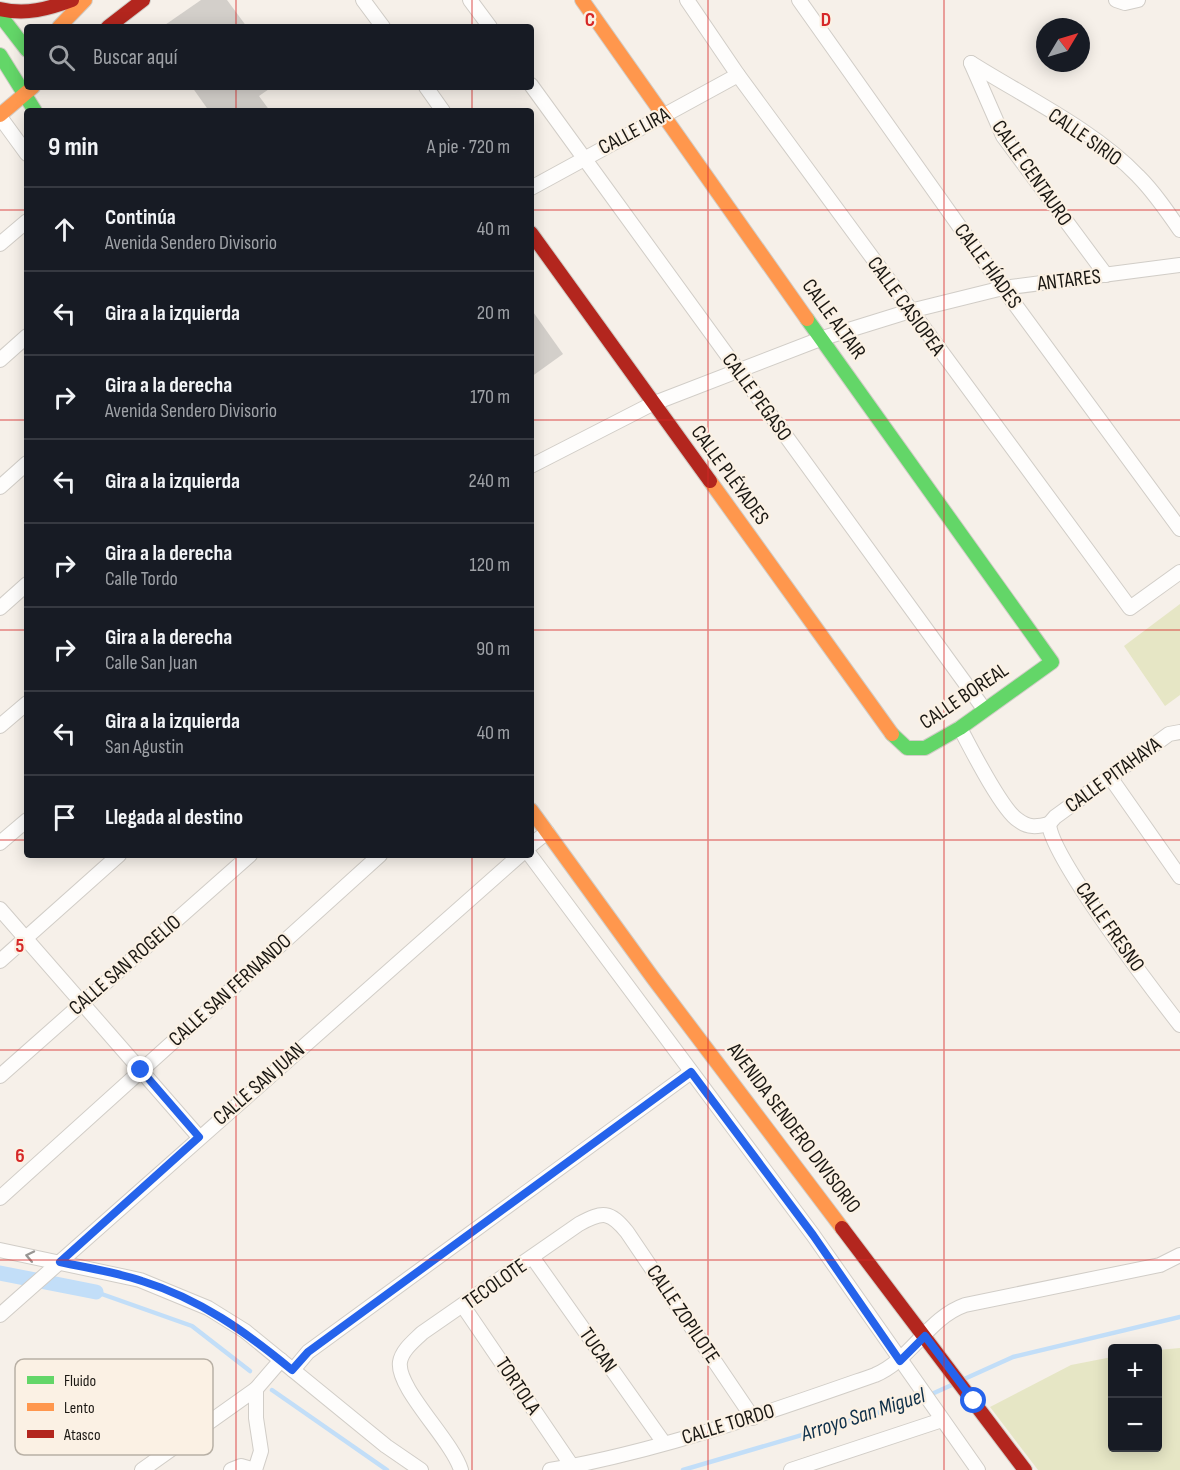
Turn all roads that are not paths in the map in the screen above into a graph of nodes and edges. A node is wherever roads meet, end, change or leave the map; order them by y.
1 (72, 0) edge
2 (86, 0) edge
3 (143, 0) edge
4 (363, 0) edge
5 (470, 0) edge
6 (582, 0) edge
7 (687, 0) edge
8 (799, 0) edge
9 (1116, 0) edge
10 (1135, 1) edge
11 (0, 9) edge
12 (0, 15) edge
13 (62, 24) edge
14 (112, 24) edge
15 (380, 24) edge
16 (488, 24) edge
17 (0, 34) edge
18 (24, 44) edge
19 (24, 45) edge
20 (0, 55) edge
21 (971, 63) joint
22 (738, 75) junction
23 (24, 83) edge
24 (534, 89) edge
25 (26, 90) edge
26 (29, 90) edge
27 (428, 90) edge
28 (34, 108) edge
29 (441, 108) edge
30 (0, 116) edge
31 (662, 116) junction
32 (24, 150) edge
33 (584, 159) junction
34 (534, 186) edge
35 (24, 224) edge
36 (1180, 230) edge
37 (534, 237) edge
38 (0, 244) edge
39 (1180, 265) edge
40 (1106, 275) junction
41 (1003, 288) junction
42 (910, 311) junction
43 (823, 338) junction
44 (24, 339) edge
45 (0, 360) edge
46 (737, 370) junction
47 (652, 404) junction
48 (534, 464) edge
49 (24, 466) edge
50 (0, 487) edge
51 (1180, 529) edge
52 (1180, 572) edge
53 (24, 587) edge
54 (0, 608) edge
55 (1052, 662) joint
56 (24, 705) edge
57 (984, 709) junction
58 (0, 726) edge
59 (960, 728) junction
60 (1180, 732) edge
61 (896, 740) joint
62 (1110, 777) junction
63 (534, 814) edge
64 (24, 823) edge
65 (1049, 825) junction
66 (547, 832) junction
67 (0, 843) edge
68 (534, 843) edge
69 (116, 858) edge
70 (247, 858) edge
71 (377, 858) edge
72 (517, 858) edge
73 (532, 858) edge
74 (1180, 877) edge
75 (0, 909) edge
76 (26, 938) junction
77 (0, 961) edge
78 (82, 1003) junction
79 (1180, 1025) edge
80 (141, 1070) junction
81 (691, 1072) junction
82 (0, 1076) edge
83 (199, 1137) junction
84 (0, 1198) edge
85 (608, 1215) joint
86 (0, 1250) edge
87 (1180, 1255) edge
88 (533, 1258) junction
89 (60, 1262) junction
90 (12, 1300) edge
91 (464, 1306) junction
92 (0, 1315) edge
93 (925, 1336) junction
94 (281, 1360) junction
95 (902, 1364) junction
96 (292, 1370) junction
97 (256, 1389) junction
98 (753, 1418) junction
99 (940, 1418) junction
100 (213, 1420) edge
101 (664, 1443) junction
102 (163, 1455) edge
103 (572, 1466) junction
104 (796, 1469) edge
105 (142, 1470) edge
106 (231, 1470) edge
107 (255, 1470) edge
108 (421, 1470) edge
109 (461, 1470) edge
110 (550, 1470) edge
111 (978, 1470) edge
112 (1025, 1470) edge

1 - 11 street
2 - 13 street
3 - 14 street
4 - 15 street
5 - 16 street
6 - 31 street, CALLE ALTAIR
7 - 22 street, CALLE CASIOPEA
8 - 41 street, CALLE HÍADES
9 - 10 street
12 - 18 street
17 - 19 street
20 - 23 street
21 - 36 street, CALLE SIRIO
21 - 40 street, CALLE CENTAURO
22 - 31 street, CALLE LIRA
22 - 42 street, CALLE CASIOPEA
24 - 33 street, CALLE PEGASO
25 - 30 street
26 - 28 street
27 - 29 street
30 - 32 street
31 - 33 street, CALLE LIRA
31 - 43 street, CALLE ALTAIR
33 - 34 street, CALLE LIRA
33 - 46 street, CALLE PEGASO
35 - 38 street
37 - 47 street, CALLE PLÉYADES
39 - 40 street, ANTARES
40 - 41 street, ANTARES
41 - 42 street, ANTARES
41 - 51 street, CALLE HÍADES
42 - 43 street, ANTARES
42 - 52 street, CALLE CASIOPEA
43 - 46 street, ANTARES
43 - 55 street, CALLE ALTAIR
44 - 45 street
46 - 47 street, ANTARES
46 - 57 street, CALLE PEGASO
47 - 48 street, ANTARES
47 - 61 street, CALLE PLÉYADES
49 - 50 street
53 - 54 street
55 - 57 street, CALLE BOREAL
56 - 58 street
57 - 59 street, CALLE BOREAL
59 - 61 street, CALLE BOREAL
59 - 65 street
60 - 62 street, CALLE PITAHAYA
62 - 65 street, CALLE PITAHAYA
62 - 74 street
63 - 66 street, AVENIDA SENDERO DIVISORIO
64 - 67 street
65 - 79 street, CALLE FRESNO
66 - 68 street
66 - 93 street, AVENIDA SENDERO DIVISORIO
69 - 76 street
70 - 78 street, CALLE SAN ROGELIO
71 - 80 street, CALLE SAN FERNANDO
72 - 83 street, CALLE SAN JUAN
73 - 81 street
75 - 76 street
76 - 77 street
76 - 78 street
78 - 80 street
78 - 82 street, CALLE SAN ROGELIO
80 - 83 street
80 - 84 street, CALLE SAN FERNANDO
81 - 95 street
81 - 96 street
83 - 89 street, CALLE SAN JUAN
85 - 88 street, TECOLOTE
85 - 98 street, CALLE ZOPILOTE
89 -> 86 street
87 - 93 street, CALLE TORDO
88 - 91 street, TECOLOTE
88 - 101 street, TUCAN
89 - 90 street, CALLE SAN JUAN
89 - 94 street
90 - 92 street, CALLE SAN JUAN
91 - 103 street, TORTOLA
91 - 109 street, TECOLOTE
93 - 95 street, CALLE TORDO
93 - 112 street, AVENIDA SENDERO DIVISORIO
94 - 96 street
94 - 97 street
95 - 98 street, CALLE TORDO
95 - 99 street
96 - 108 street
97 - 100 street
97 - 107 street
98 - 101 street, CALLE TORDO
99 - 104 street
99 - 111 street
101 - 103 street, CALLE TORDO
102 - 105 street
103 - 110 street, CALLE TORDO
106 - 107 street

